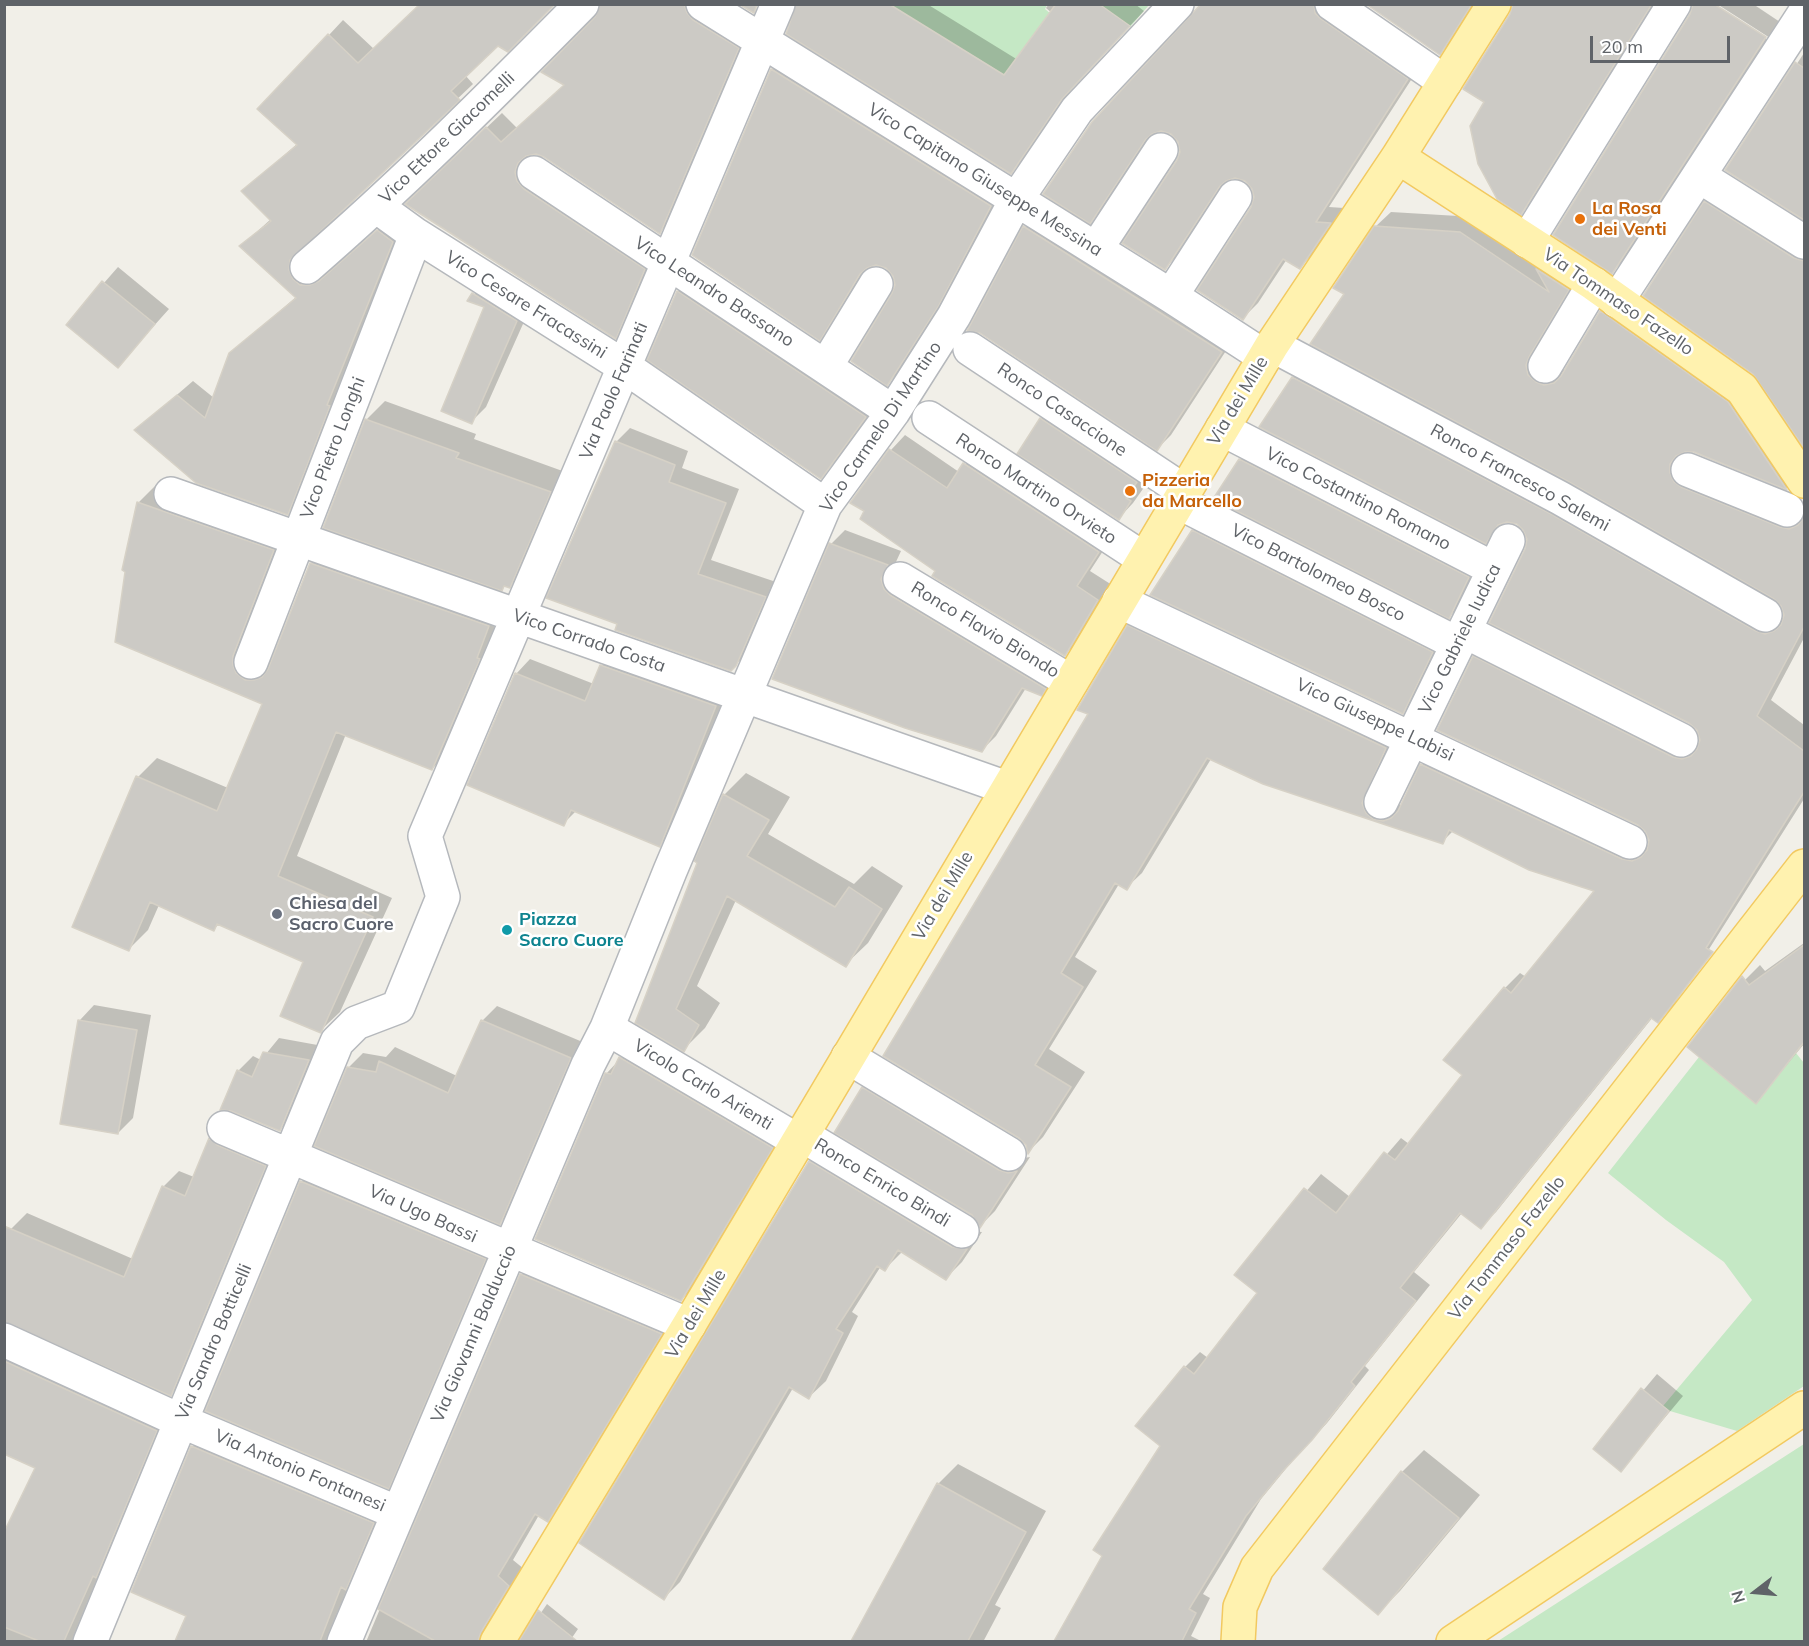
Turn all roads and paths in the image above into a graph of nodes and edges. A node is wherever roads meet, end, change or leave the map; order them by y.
1 (582, 4) edge
2 (703, 4) edge
3 (778, 4) edge
4 (1177, 4) edge
5 (1332, 4) edge
6 (1674, 4) edge
7 (1493, 5) edge
8 (1804, 14) edge
9 (762, 42) junction
10 (1795, 48) edge
11 (1445, 82) junction
12 (1161, 150) dead end
13 (1398, 157) junction
14 (534, 173) dead end
15 (1699, 176) junction
16 (1235, 197) dead end
17 (1016, 200) junction
18 (376, 206) junction
19 (416, 235) junction
20 (1527, 241) junction
21 (1804, 242) edge
22 (1096, 249) junction
23 (669, 262) junction
24 (307, 267) dead end
25 (876, 284) dead end
26 (1605, 292) junction
27 (1171, 296) junction
28 (970, 348) dead end
29 (1269, 351) junction
30 (826, 366) junction
31 (1545, 366) dead end
32 (625, 367) junction
33 (893, 412) junction
34 (929, 418) dead end
35 (1222, 429) junction
36 (1688, 470) dead end
37 (1804, 481) edge
38 (171, 494) dead end
39 (1181, 497) junction
40 (825, 505) junction
41 (1786, 510) dead end
42 (298, 538) junction
43 (1501, 555) joint
44 (1144, 560) junction
45 (900, 579) dead end
46 (1119, 601) junction
47 (1765, 615) dead end
48 (519, 616) junction
49 (1461, 638) junction
50 (251, 662) dead end
51 (1071, 682) junction
52 (745, 696) junction
53 (1413, 737) junction
54 (1681, 740) dead end
55 (1007, 788) junction
56 (1381, 802) dead end
57 (1630, 842) dead end
58 (1804, 866) edge
59 (607, 1028) junction
60 (337, 1042) joint
61 (848, 1057) junction
62 (224, 1128) dead end
63 (800, 1138) junction
64 (1009, 1154) dead end
65 (291, 1156) junction
66 (962, 1231) dead end
67 (509, 1251) junction
68 (689, 1326) junction
69 (4, 1340) edge
70 (1804, 1408) edge
71 (181, 1421) junction
72 (398, 1513) junction
73 (90, 1641) edge
74 (344, 1641) edge
75 (497, 1641) edge
76 (1238, 1641) edge
77 (1453, 1641) edge

1 - 18 street, Vico Ettore Giacomelli
2 - 9 street, Vico Capitano Giuseppe Messina
3 - 9 street, Via Paolo Farinati
4 - 17 street, Vico Carmelo Di Martino
5 - 11 street
6 - 20 street
7 - 11 main road, Via dei Mille
8 - 10 street
9 - 17 street, Vico Capitano Giuseppe Messina
9 - 23 street, Via Paolo Farinati
10 - 15 street
11 - 13 main road, Via dei Mille
12 - 22 street
13 - 20 main road, Via Tommaso Fazello
13 - 29 main road, Via dei Mille
14 - 23 street, Vico Leandro Bassano
15 - 21 street
15 - 26 street
16 - 27 street
17 - 22 street, Vico Capitano Giuseppe Messina
17 - 33 street, Vico Carmelo Di Martino
18 - 19 street, Vico Cesare Fracassini
18 - 24 street, Vico Ettore Giacomelli
19 - 32 street, Vico Cesare Fracassini
19 - 42 street, Vico Pietro Longhi
20 - 26 main road, Via Tommaso Fazello
22 - 27 street, Vico Capitano Giuseppe Messina
23 - 30 street, Vico Leandro Bassano
23 - 32 street, Via Paolo Farinati
25 - 30 street
26 - 31 street
26 - 37 main road, Via Tommaso Fazello
27 - 29 street, Vico Capitano Giuseppe Messina
28 - 39 street, Ronco Casaccione
29 - 35 main road, Via dei Mille
29 - 47 street, Ronco Francesco Salemi
30 - 33 street, Vico Leandro Bassano
32 - 40 street, Vico Cesare Fracassini
32 - 48 street, Via Paolo Farinati
33 - 40 street, Vico Carmelo Di Martino
34 - 44 street, Ronco Martino Orvieto
35 - 39 main road, Via dei Mille
35 - 43 street, Vico Costantino Romano
36 - 41 street
38 - 42 street, Vico Corrado Costa
39 - 44 main road, Via dei Mille
39 - 49 street, Vico Bartolomeo Bosco
40 - 52 street, Vico Carmelo Di Martino
42 - 48 street, Vico Corrado Costa
42 - 50 street, Vico Pietro Longhi
43 - 49 street, Vico Gabriele Iudica
44 - 46 main road, Via dei Mille
45 - 51 street, Ronco Flavio Biondo
46 - 51 main road, Via dei Mille
46 - 53 street, Vico Giuseppe Labisi
48 - 52 street, Vico Corrado Costa
48 - 60 street, Via Paolo Farinati
49 - 53 street, Vico Gabriele Iudica
49 - 54 street, Vico Bartolomeo Bosco
51 - 55 main road, Via dei Mille
52 - 55 street, Vico Corrado Costa
52 - 59 street, Vico Carmelo Di Martino
53 - 56 street, Vico Gabriele Iudica
53 - 57 street, Vico Giuseppe Labisi
55 - 61 main road, Via dei Mille
58 - 76 main road, Via Tommaso Fazello
59 - 63 street, Vicolo Carlo Arienti
59 - 67 street, Via Giovanni Balduccio
60 - 65 street, Via Sandro Botticelli
61 - 63 main road, Via dei Mille
61 - 64 street
62 - 65 street, Via Ugo Bassi
63 - 66 street, Ronco Enrico Bindi
63 - 68 main road, Via dei Mille
65 - 67 street, Via Ugo Bassi
65 - 71 street, Via Sandro Botticelli
67 - 68 street, Via Ugo Bassi
67 - 72 street, Via Giovanni Balduccio
68 - 75 main road, Via dei Mille
69 - 71 street, Via Antonio Fontanesi
70 - 77 main road
71 - 72 street, Via Antonio Fontanesi
71 - 73 street, Via Sandro Botticelli
72 - 74 street, Via Giovanni Balduccio

